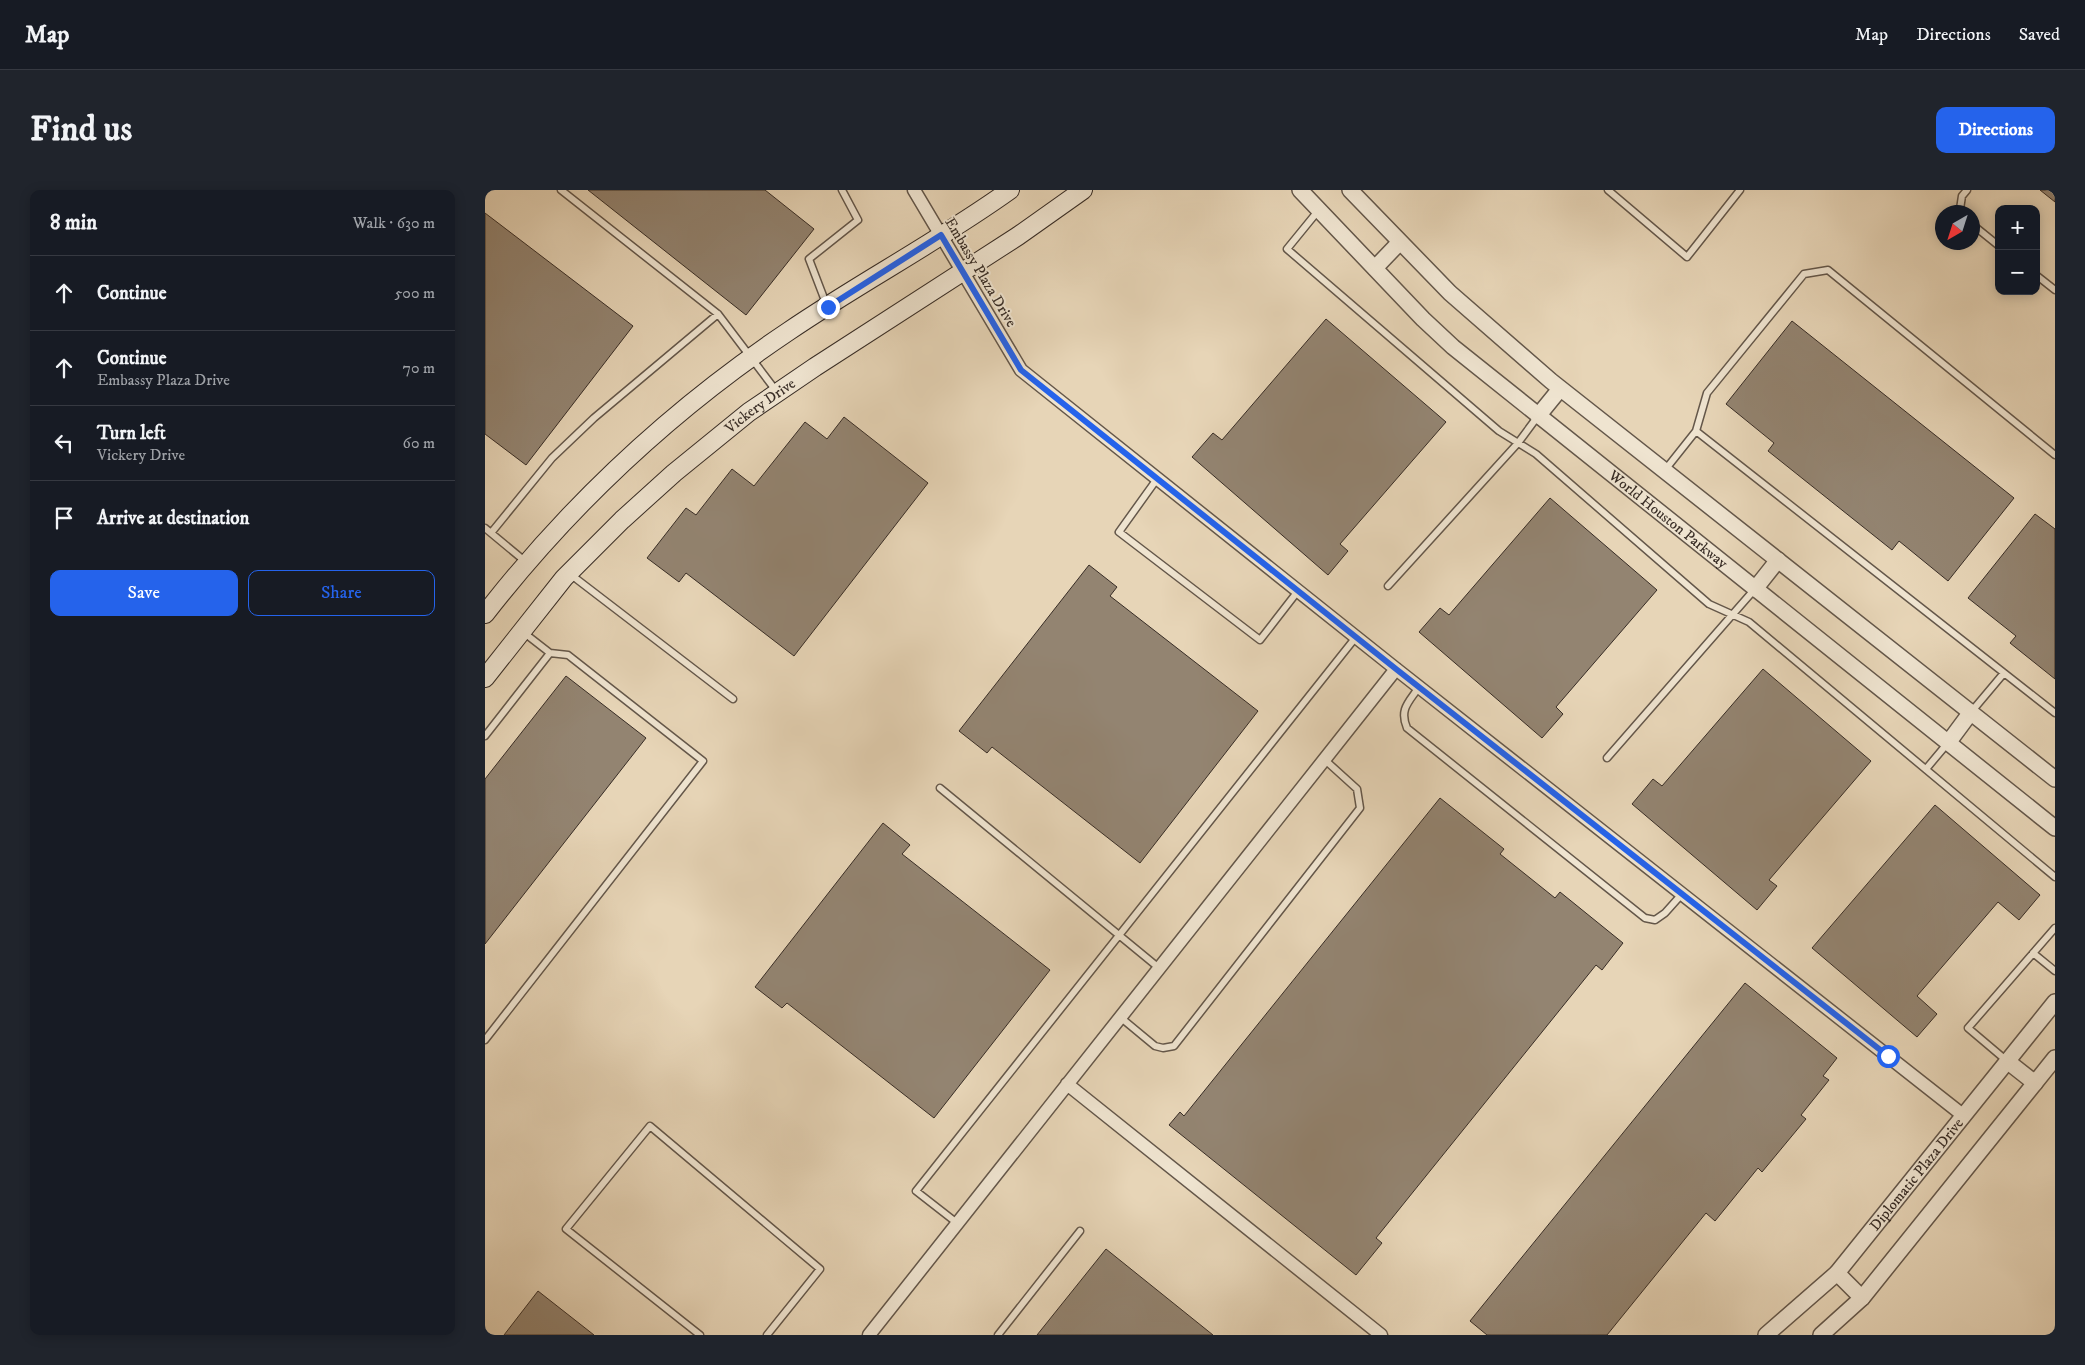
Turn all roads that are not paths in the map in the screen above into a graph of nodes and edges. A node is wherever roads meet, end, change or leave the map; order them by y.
1 (561, 190) edge
2 (842, 190) edge
3 (913, 190) edge
4 (1083, 190) edge
5 (1300, 190) edge
6 (1350, 190) edge
7 (1608, 190) edge
8 (1740, 190) edge
9 (1967, 190) edge
10 (1007, 191) edge
11 (1961, 205) edge
12 (1319, 210) junction
13 (1980, 231) edge
14 (941, 235) junction
15 (1399, 243) junction
16 (1995, 243) edge
17 (1375, 268) junction
18 (961, 271) junction
19 (2040, 278) edge
20 (2055, 290) edge
21 (828, 307) junction
22 (718, 314) junction
23 (751, 359) junction
24 (1560, 389) junction
25 (777, 393) junction
26 (1538, 416) junction
27 (1696, 431) junction
28 (1517, 442) junction
29 (2055, 455) edge
30 (1664, 471) junction
31 (1157, 479) junction
32 (485, 528) edge
33 (491, 533) junction
34 (1778, 560) junction
35 (527, 563) junction
36 (569, 573) junction
37 (1388, 586) dead end
38 (1755, 589) junction
39 (1298, 591) junction
40 (485, 614) edge
41 (1733, 615) junction
42 (522, 631) junction
43 (1356, 637) junction
44 (550, 653) junction
45 (1396, 669) junction
46 (2004, 673) junction
47 (485, 678) edge
48 (1419, 687) junction
49 (733, 699) dead end
50 (1971, 712) junction
51 (2055, 713) edge
52 (485, 736) edge
53 (1948, 743) junction
54 (1607, 758) dead end
55 (1325, 760) junction
56 (1926, 770) junction
57 (2055, 779) edge
58 (939, 788) dead end
59 (2055, 828) edge
60 (2055, 877) edge
61 (1682, 894) junction
62 (2055, 928) edge
63 (1118, 936) junction
64 (2033, 953) junction
65 (1159, 968) junction
66 (2055, 971) edge
67 (2055, 1002) edge
68 (1120, 1018) junction
69 (485, 1040) edge
70 (2055, 1058) edge
71 (2007, 1061) junction
72 (2035, 1083) junction
73 (1067, 1084) junction
74 (1964, 1116) junction
75 (957, 1224) junction
76 (1080, 1231) dead end
77 (1837, 1272) junction
78 (1862, 1298) junction
79 (700, 1335) edge
80 (767, 1335) edge
81 (869, 1335) edge
82 (998, 1335) edge
83 (1381, 1335) edge
84 (1766, 1335) edge
85 (1821, 1335) edge

1 - 22 lane
2 - 21 lane
3 - 14 street, Embassy Plaza Drive
4 - 18 main road, Vickery Drive
5 - 12 street, World Houston Parkway
6 - 15 street
7 - 8 lane
9 - 11 lane
10 - 14 main road
12 - 17 street, World Houston Parkway
12 - 28 lane
13 - 16 lane
14 - 18 street, Embassy Plaza Drive
14 - 21 main road
15 - 17 street
15 - 24 street
17 - 26 street, World Houston Parkway
18 - 25 main road, Vickery Drive
18 - 31 street, Embassy Plaza Drive
19 - 20 lane
21 - 23 main road
22 - 23 lane
22 - 33 lane
23 - 25 lane
23 - 35 main road
24 - 26 street
24 - 30 street
25 - 36 main road, Vickery Drive
26 - 28 lane
26 - 38 street, World Houston Parkway
27 - 29 lane
27 - 30 lane
27 - 46 lane
28 - 37 lane
28 - 41 lane
30 - 34 street
31 - 39 street
31 - 39 lane
32 - 33 lane
33 - 35 lane
34 - 38 street
34 - 50 street
35 - 40 main road
36 - 42 main road, Vickery Drive
36 - 49 lane
38 - 41 lane
38 - 53 street, World Houston Parkway
39 - 43 street
41 - 54 lane
41 - 56 lane
42 - 44 lane
42 - 47 main road, Vickery Drive
43 - 45 street
43 - 63 lane
44 - 52 lane
44 - 69 lane
45 - 48 street
45 - 55 street
46 - 50 lane
46 - 51 lane
48 - 61 street
48 - 61 lane
50 - 53 street
50 - 57 street
53 - 56 lane
53 - 59 street, World Houston Parkway
55 - 65 street
55 - 68 lane
56 - 60 lane
58 - 63 lane
61 - 74 street
62 - 64 lane
63 - 65 lane
63 - 75 lane
64 - 66 lane
64 - 71 lane
65 - 68 street
67 - 71 street, Diplomatic Plaza Drive
68 - 73 street
70 - 72 street
71 - 72 street
71 - 74 street, Diplomatic Plaza Drive
72 - 78 street
73 - 75 street
73 - 83 street
74 - 77 street, Diplomatic Plaza Drive
75 - 81 street
76 - 82 lane
77 - 78 street
77 - 84 street, Diplomatic Plaza Drive
78 - 85 street
79 - 80 lane

